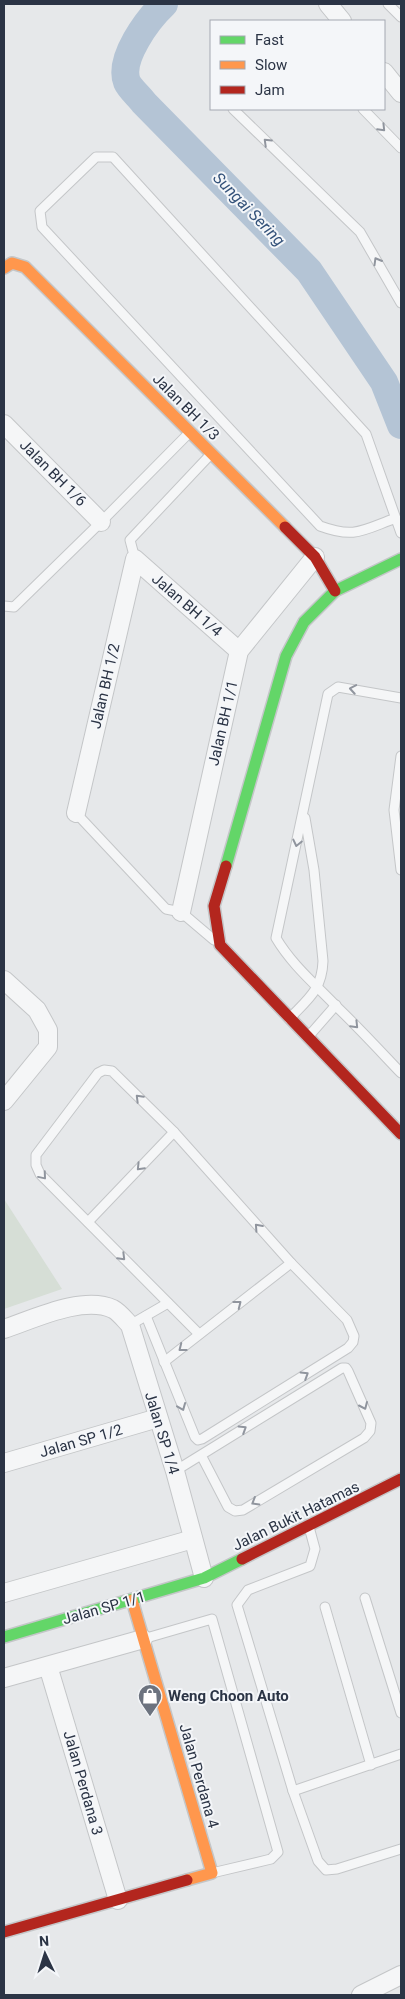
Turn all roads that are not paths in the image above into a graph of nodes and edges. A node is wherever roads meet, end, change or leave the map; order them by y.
1 (328, 4) edge
2 (388, 4) edge
3 (401, 17) edge
4 (341, 20) edge
5 (385, 73) edge
6 (401, 93) edge
7 (234, 110) edge
8 (364, 110) edge
9 (401, 148) edge
10 (4, 268) edge
11 (401, 303) edge
12 (4, 424) edge
13 (190, 432) junction
14 (212, 453) junction
15 (396, 518) junction
16 (102, 522) junction
17 (401, 533) edge
18 (315, 557) junction
19 (135, 559) junction
20 (401, 559) edge
21 (335, 590) junction
22 (4, 606) edge
23 (239, 650) junction
24 (401, 698) edge
25 (401, 756) edge
26 (76, 813) joint
27 (304, 814) junction
28 (401, 870) edge
29 (181, 912) junction
30 (220, 945) junction
31 (4, 980) edge
32 (317, 989) junction
33 (336, 1005) junction
34 (289, 1019) junction
35 (308, 1038) junction
36 (401, 1073) edge
37 (4, 1101) edge
38 (174, 1132) junction
39 (401, 1134) edge
40 (88, 1222) junction
41 (291, 1263) junction
42 (168, 1303) junction
43 (146, 1316) junction
44 (130, 1325) junction
45 (4, 1329) edge
46 (200, 1334) junction
47 (164, 1362) junction
48 (158, 1418) junction
49 (201, 1455) junction
50 (4, 1463) edge
51 (175, 1471) junction
52 (401, 1479) edge
53 (309, 1527) junction
54 (193, 1539) junction
55 (204, 1578) junction
56 (4, 1593) edge
57 (366, 1598) dead end
58 (132, 1600) junction
59 (325, 1607) dead end
60 (4, 1637) edge
61 (143, 1638) junction
62 (48, 1666) junction
63 (4, 1678) edge
64 (401, 1713) edge
65 (401, 1754) edge
66 (370, 1765) junction
67 (293, 1792) junction
68 (401, 1849) edge
69 (212, 1873) junction
70 (118, 1900) junction
71 (4, 1932) edge
72 (401, 1975) edge
73 (361, 1995) edge

1 - 4 street
2 - 3 lane
5 - 6 street
11 -> 7 lane
8 -> 9 lane
10 - 13 street, Jalan BH 1/3
12 - 16 street, Jalan BH 1/6
13 - 14 street, Jalan BH 1/3
13 - 16 lane
14 - 18 street, Jalan BH 1/3
14 - 19 lane
15 - 15 lane
15 - 17 lane
16 - 22 lane
18 - 21 street, Jalan BH 1/3
18 - 23 street, Jalan BH 1/1
19 - 23 street, Jalan BH 1/4
19 - 26 street, Jalan BH 1/2
20 - 21 street
21 - 30 street
23 - 29 street, Jalan BH 1/1
24 -> 27 lane
25 - 28 lane
26 - 29 lane
27 - 32 lane
27 -> 32 lane
29 - 30 lane
30 - 34 street
31 - 37 street
32 - 33 lane
32 - 34 lane
33 - 35 lane
33 -> 36 lane
34 - 35 street
35 - 39 street
38 -> 40 lane
38 -> 40 lane
41 -> 38 lane
40 -> 42 lane
46 -> 41 lane
47 -> 41 lane
42 - 43 lane
42 - 46 lane
43 - 44 lane
43 - 47 lane
44 - 45 street
44 - 48 street, Jalan SP 1/4
46 -> 47 lane
48 - 50 street, Jalan SP 1/2
48 - 51 street, Jalan SP 1/4
49 -> 49 lane
49 - 51 lane
51 - 54 street, Jalan SP 1/4
52 - 53 street, Jalan Bukit Hatamas
53 - 55 street, Jalan Bukit Hatamas
53 - 67 lane
54 - 55 street, Jalan SP 1/4
54 - 56 street
55 - 58 street, Jalan SP 1/1
57 - 64 lane
58 - 60 street, Jalan SP 1/1
58 - 61 street, Jalan Perdana 4
59 - 66 lane
61 - 62 street
61 - 69 street, Jalan Perdana 4
61 - 69 lane
62 - 63 street
62 - 70 street, Jalan Perdana 3
65 - 66 lane
66 - 67 lane
67 - 68 lane
69 - 70 street
70 - 71 street
72 - 73 street

